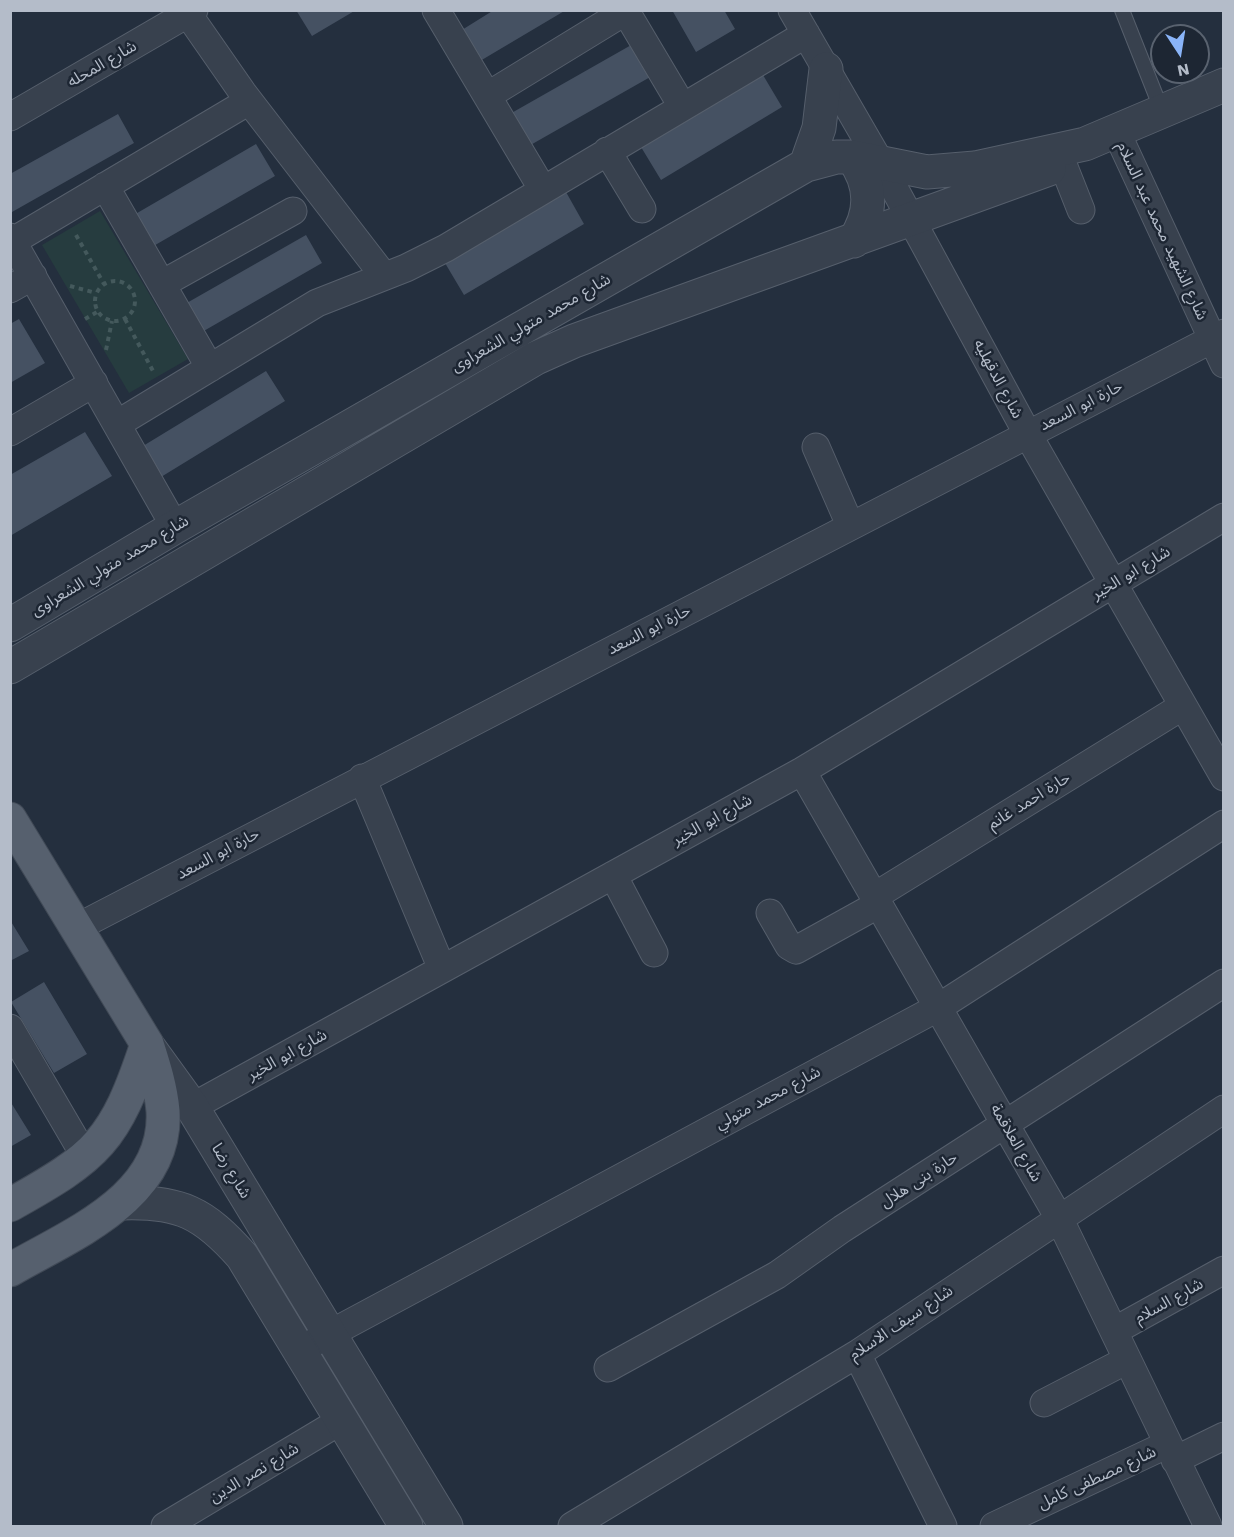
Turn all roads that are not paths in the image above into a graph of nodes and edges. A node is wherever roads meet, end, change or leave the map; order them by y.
1 (436, 10) edge
2 (792, 10) edge
3 (1122, 10) edge
4 (625, 11) edge
5 (191, 12) edge
6 (806, 34) junction
7 (826, 69) junction
8 (1224, 85) edge
9 (487, 96) junction
10 (249, 101) junction
11 (682, 106) junction
12 (1162, 111) junction
13 (10, 117) edge
14 (1116, 131) junction
15 (607, 151) junction
16 (1073, 153) junction
17 (866, 160) junction
18 (806, 165) junction
19 (105, 186) junction
20 (543, 190) junction
21 (642, 209) dead end
22 (1080, 210) dead end
23 (293, 211) dead end
24 (912, 219) junction
25 (12, 239) edge
26 (854, 241) junction
27 (630, 266) junction
28 (384, 276) junction
29 (22, 283) edge
30 (162, 284) junction
31 (655, 312) junction
32 (1218, 336) edge
33 (1224, 364) edge
34 (210, 368) junction
35 (94, 383) junction
36 (117, 424) junction
37 (10, 432) edge
38 (1027, 433) junction
39 (816, 447) dead end
40 (1224, 517) edge
41 (850, 525) junction
42 (175, 527) junction
43 (1113, 583) junction
44 (10, 625) edge
45 (10, 667) edge
46 (1183, 706) junction
47 (802, 771) junction
48 (1224, 777) edge
49 (362, 778) junction
50 (10, 819) edge
51 (1224, 824) edge
52 (613, 875) junction
53 (877, 900) junction
54 (770, 914) dead end
55 (76, 928) junction
56 (654, 953) dead end
57 (442, 969) junction
58 (1224, 982) edge
59 (939, 1007) junction
60 (10, 1028) edge
61 (147, 1044) junction
62 (192, 1107) junction
63 (1224, 1109) edge
64 (1005, 1124) junction
65 (94, 1150) junction
66 (146, 1175) junction
67 (122, 1203) junction
68 (10, 1205) edge
69 (1059, 1218) junction
70 (10, 1270) edge
71 (1224, 1270) edge
72 (1114, 1331) junction
73 (330, 1334) junction
74 (299, 1350) junction
75 (857, 1354) junction
76 (1127, 1360) junction
77 (608, 1368) dead end
78 (1044, 1403) dead end
79 (342, 1420) junction
80 (1224, 1436) edge
81 (1172, 1452) junction
82 (165, 1527) edge
83 (406, 1527) edge
84 (446, 1527) edge
85 (572, 1527) edge
86 (943, 1527) edge
87 (994, 1527) edge
88 (1208, 1527) edge

1 - 9 street
2 - 6 street, شارع الدقهليه
3 - 12 lane
4 - 9 street
4 - 11 street
5 - 10 street
5 - 13 street, شارع المحله
6 - 7 street, شارع الدقهليه
6 - 11 street
7 - 17 street, شارع الدقهليه
7 - 18 street
8 - 12 street, شارع محمد متولي الشعراوى
9 - 20 street
10 - 19 street
10 - 28 street
11 - 15 street
12 - 14 street, شارع محمد متولي الشعراوى
14 - 16 street, شارع محمد متولي الشعراوى
14 - 32 street, شارع الشهيد محمد عبد السلام
15 - 20 street
15 - 21 street
16 - 17 street, شارع محمد متولي الشعراوى
16 - 22 street
16 - 24 street, شارع محمد متولي الشعراوى
17 - 18 street, شارع محمد متولي الشعراوى
17 - 24 street, شارع الدقهليه
17 - 26 street
18 - 27 street, شارع محمد متولي الشعراوى
19 - 25 street
19 - 30 street
20 - 28 street
23 - 30 street
24 - 26 street, شارع محمد متولي الشعراوى
24 - 38 street, شارع الدقهليه
25 - 29 street
26 - 31 street, شارع محمد متولي الشعراوى
27 - 31 street
27 - 42 street, شارع محمد متولي الشعراوى
28 - 34 street
29 - 35 street
30 - 34 street
31 - 45 street, شارع محمد متولي الشعراوى
32 - 33 street, شارع الشهيد محمد عبد السلام
32 - 38 street, حارة ابو السعد
34 - 36 street
35 - 36 street
35 - 37 street
36 - 42 street
38 - 41 street, حارة ابو السعد
38 - 43 street, شارع الدقهليه
39 - 41 street
40 - 43 street, شارع ابو الخير
41 - 49 street, حارة ابو السعد
42 - 44 street, شارع محمد متولي الشعراوى
43 - 46 street, شارع الدقهليه
43 - 47 street, شارع ابو الخير
46 - 48 street, شارع الدقهليه
46 - 53 street, حارة احمد غانم
47 - 52 street, شارع ابو الخير
47 - 53 street, شارع العلاقمة
49 - 55 street, حارة ابو السعد
49 - 57 street
50 - 55 main road, شارع رضا
51 - 59 street, شارع محمد متولي
52 - 56 street
52 - 57 street, شارع ابو الخير
53 - 54 street, حارة احمد غانم
53 - 59 street, شارع العلاقمة
55 - 61 main road, شارع رضا
57 - 62 street, شارع ابو الخير
58 - 64 street, حارة بنى هلال
59 - 64 street, شارع العلاقمة
59 - 73 street, شارع محمد متولي
60 - 65 street
61 - 62 street, شارع رضا
61 - 65 main road
61 - 66 main road
62 - 73 street, شارع رضا
63 - 69 street, شارع سيف الاسلام
64 - 69 street, شارع العلاقمة
64 - 77 street, حارة بنى هلال
65 - 66 main road
65 - 68 main road
66 - 67 main road
67 - 70 main road
67 - 74 street
69 - 72 street, شارع العلاقمة
69 - 75 street, شارع سيف الاسلام
71 - 72 street, شارع السلام
72 - 76 street, شارع العلاقمة
73 - 74 street, شارع محمد متولي
73 - 84 street, شارع رضا
74 - 79 street
75 - 85 street, شارع سيف الاسلام
75 - 86 street
76 - 78 street
76 - 81 street, شارع العلاقمة
79 - 82 street, شارع نصر الدين
79 - 83 street
80 - 81 street, شارع مصطفى كامل
81 - 87 street, شارع مصطفى كامل
81 - 88 street, شارع العلاقمة

